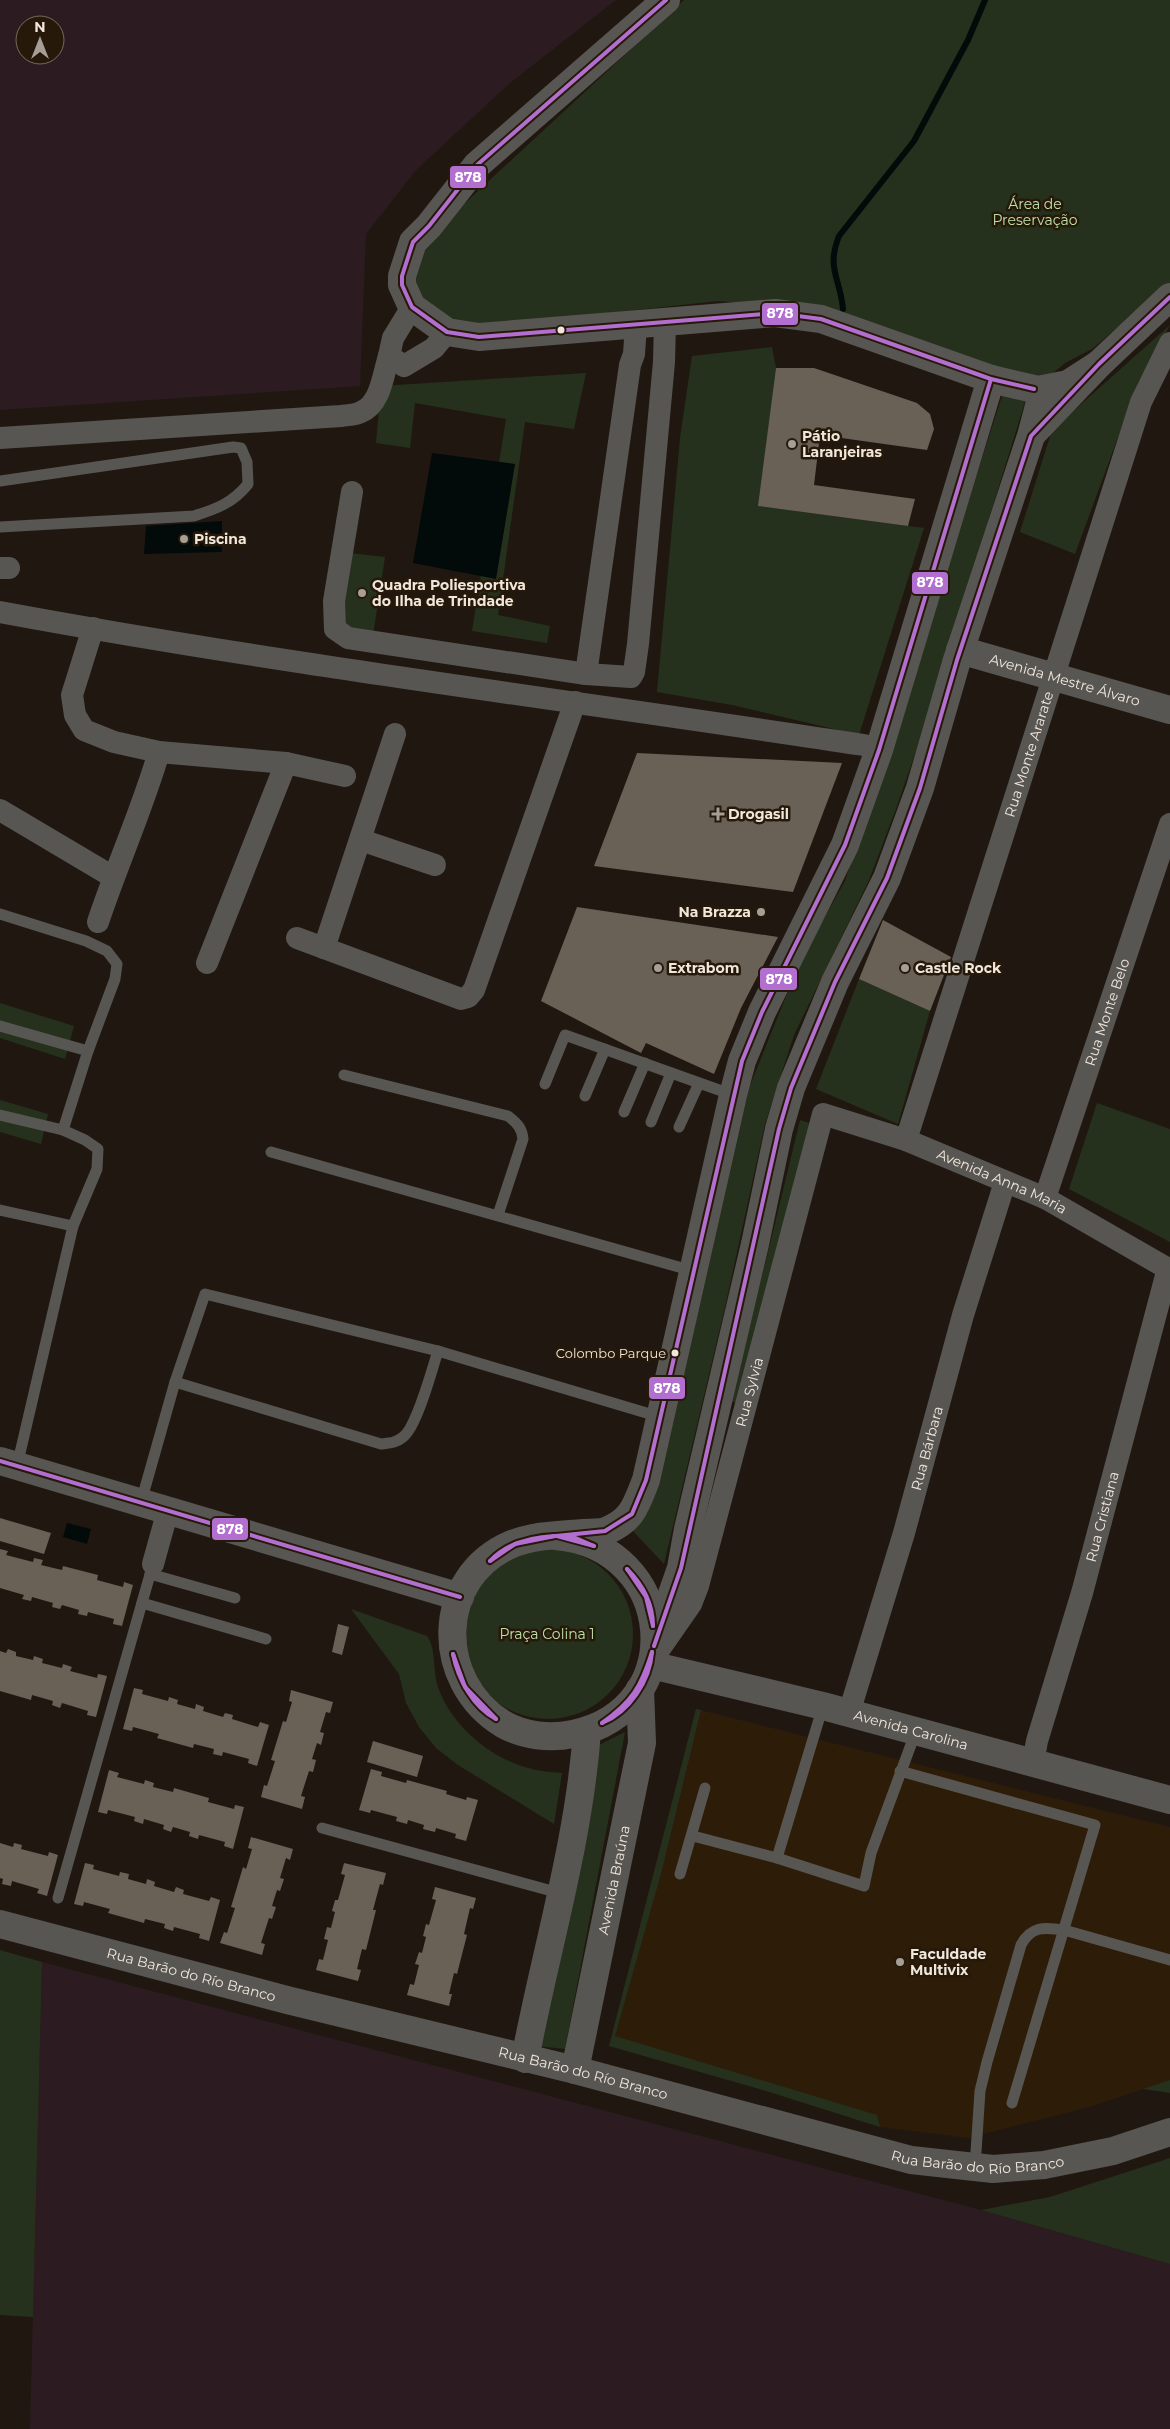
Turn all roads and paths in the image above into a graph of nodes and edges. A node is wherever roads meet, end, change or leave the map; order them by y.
1 (666, 0) edge
2 (1170, 297) edge
3 (412, 307) junction
4 (665, 322) junction
5 (636, 325) junction
6 (447, 332) junction
7 (1170, 343) edge
8 (397, 361) junction
9 (1099, 364) junction
10 (991, 379) junction
11 (1038, 390) junction
12 (1031, 436) junction
13 (0, 438) edge
14 (0, 481) edge
15 (352, 492) dead end
16 (0, 527) edge
17 (0, 612) edge
18 (93, 628) junction
19 (960, 650) junction
20 (586, 674) junction
21 (1055, 676) junction
22 (575, 702) junction
23 (1170, 710) edge
24 (395, 734) dead end
25 (879, 750) junction
26 (159, 752) junction
27 (286, 763) junction
28 (345, 776) dead end
29 (0, 810) edge
30 (1170, 824) edge
31 (361, 840) junction
32 (435, 865) dead end
33 (113, 877) junction
34 (0, 914) edge
35 (98, 922) dead end
36 (297, 938) dead end
37 (324, 948) junction
38 (207, 963) dead end
39 (0, 1026) edge
40 (605, 1049) junction
41 (88, 1052) junction
42 (645, 1063) junction
43 (671, 1072) junction
44 (344, 1075) dead end
45 (699, 1083) junction
46 (545, 1084) dead end
47 (733, 1095) junction
48 (585, 1096) dead end
49 (624, 1112) dead end
50 (823, 1114) joint
51 (0, 1115) edge
52 (651, 1122) dead end
53 (679, 1127) dead end
54 (63, 1130) junction
55 (906, 1140) junction
56 (271, 1152) dead end
57 (1005, 1182) junction
58 (1045, 1198) junction
59 (0, 1210) edge
60 (498, 1215) junction
61 (73, 1226) junction
62 (1169, 1269) edge
63 (693, 1271) junction
64 (438, 1351) junction
65 (175, 1382) junction
66 (660, 1417) junction
67 (9, 1463) edge
68 (141, 1502) junction
69 (168, 1510) junction
70 (556, 1536) junction
71 (152, 1569) junction
72 (460, 1597) junction
73 (235, 1598) dead end
74 (142, 1603) junction
75 (266, 1639) dead end
76 (652, 1657) junction
77 (640, 1689) junction
78 (823, 1706) junction
79 (849, 1713) junction
80 (916, 1731) junction
81 (587, 1732) junction
82 (1033, 1763) junction
83 (900, 1771) junction
84 (705, 1788) dead end
85 (1170, 1800) edge
86 (322, 1828) dead end
87 (693, 1836) junction
88 (777, 1858) junction
89 (680, 1874) dead end
90 (562, 1894) junction
91 (58, 1898) dead end
92 (0, 1924) edge
93 (1064, 1930) junction
94 (1170, 1960) edge
95 (526, 2059) junction
96 (575, 2070) junction
97 (1012, 2103) dead end
98 (1170, 2132) edge
99 (976, 2168) junction

1 - 3 street
2 - 9 street
3 - 6 street
3 - 8 street
4 - 5 street
4 - 10 street
4 - 20 street
5 - 6 street
5 - 20 street
6 - 8 street
7 - 21 street, Rua Monte Ararate
8 - 13 street
9 - 11 street
9 - 12 street
10 - 11 street
10 - 25 street
11 - 12 street
12 - 19 street
14 - 16 lane
15 - 20 street
17 - 18 street
18 - 22 street
18 - 26 street
19 - 21 street, Avenida Mestre Álvaro
19 - 76 street
21 - 23 street, Avenida Mestre Álvaro
21 - 55 street, Rua Monte Ararate
22 - 25 street
22 - 37 street
24 - 31 street
25 - 47 street
26 - 27 street
26 - 33 street
27 - 28 street
27 - 38 street
29 - 33 street
30 - 58 street, Rua Monte Belo
31 - 32 street
31 - 37 street
33 - 35 street
34 - 41 lane
36 - 37 street
39 - 41 lane
40 - 42 lane
40 - 46 lane
40 - 48 lane
41 - 54 lane
42 - 43 lane
42 - 49 lane
43 - 45 lane
43 - 52 lane
44 - 60 lane
45 - 47 lane
45 - 53 lane
47 - 63 street
50 - 55 street, Avenida Anna Maria
50 - 76 street, Rua Sylvia
51 - 54 lane
54 - 61 lane
55 - 57 street, Avenida Anna Maria
56 - 60 lane
57 - 58 street, Avenida Anna Maria
57 - 79 street, Rua Bárbara
58 - 62 street, Avenida Anna Maria
59 - 61 lane
60 - 63 lane
61 - 67 lane
62 - 82 street, Rua Cristiana
63 - 66 street
64 - 65 lane
64 - 65 lane
64 - 66 lane
65 - 68 lane
66 - 70 street
67 - 68 street
68 - 69 street
69 - 71 street
69 - 72 street
70 - 72 street
70 - 76 street
71 - 73 lane
71 - 74 lane
72 - 81 street
74 - 75 lane
74 - 91 lane
76 - 77 street
76 - 78 street, Avenida Carolina
77 - 81 street
77 - 96 street, Avenida Braúna
78 - 79 street, Avenida Carolina
78 - 88 lane
79 - 80 street, Avenida Carolina
80 - 82 street, Avenida Carolina
80 - 83 lane
81 - 90 street
82 - 85 street, Avenida Carolina
83 - 88 lane
83 - 93 lane
84 - 87 lane
86 - 90 lane
87 - 88 lane
87 - 89 lane
90 - 95 street
92 - 95 street, Rua Barão do Río Branco
93 - 94 lane
93 - 97 lane
93 - 99 lane
95 - 96 street, Rua Barão do Río Branco
96 - 99 street, Rua Barão do Río Branco
98 - 99 street, Rua Barão do Río Branco

